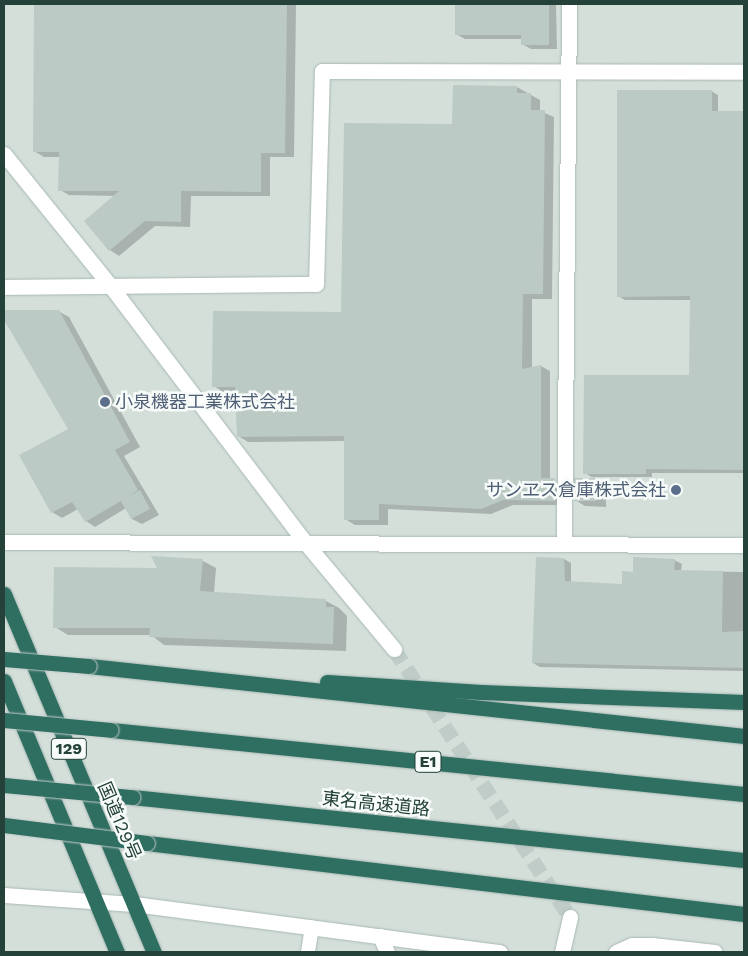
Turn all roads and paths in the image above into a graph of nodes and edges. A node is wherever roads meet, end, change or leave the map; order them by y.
1 (569, 4) edge
2 (568, 71) junction
3 (744, 72) edge
4 (4, 154) edge
5 (4, 286) edge
6 (112, 288) junction
7 (304, 541) junction
8 (4, 542) edge
9 (564, 543) junction
10 (744, 544) edge
11 (4, 594) edge
12 (394, 649) tunnel mouth
13 (4, 659) edge
14 (89, 666) junction
15 (4, 681) edge
16 (744, 702) edge
17 (4, 720) edge
18 (744, 736) edge
19 (4, 785) edge
20 (744, 794) edge
21 (4, 825) edge
22 (744, 860) edge
23 (4, 895) edge
24 (95, 901) junction
25 (134, 904) junction
26 (744, 914) edge
27 (570, 917) dead end
28 (312, 927) junction
29 (380, 936) junction
30 (117, 952) edge
31 (154, 952) edge
32 (308, 952) edge
33 (387, 952) edge
34 (500, 952) edge
35 (562, 952) edge
36 (616, 952) edge
37 (716, 952) edge

1 - 2 street
2 - 3 street
2 - 6 street
2 - 9 street
4 - 6 street
5 - 6 street
6 - 7 street
7 - 8 street
7 - 9 street
7 - 12 street
9 - 10 street
11 - 25 highway, 国道129号 / 129
13 - 14 highway, bridge
14 - 16 highway
14 - 18 highway
15 - 24 highway, 129
17 - 20 highway, E1, bridge
19 - 22 highway, 東名高速道路, bridge
21 - 26 highway, bridge
23 - 24 street
24 - 25 street
24 - 30 highway, 129
25 - 28 street
25 - 31 highway, 国道129号 / 129
27 - 35 street
28 - 29 street
28 - 32 lane
29 - 33 street
29 - 34 street
36 - 37 street

